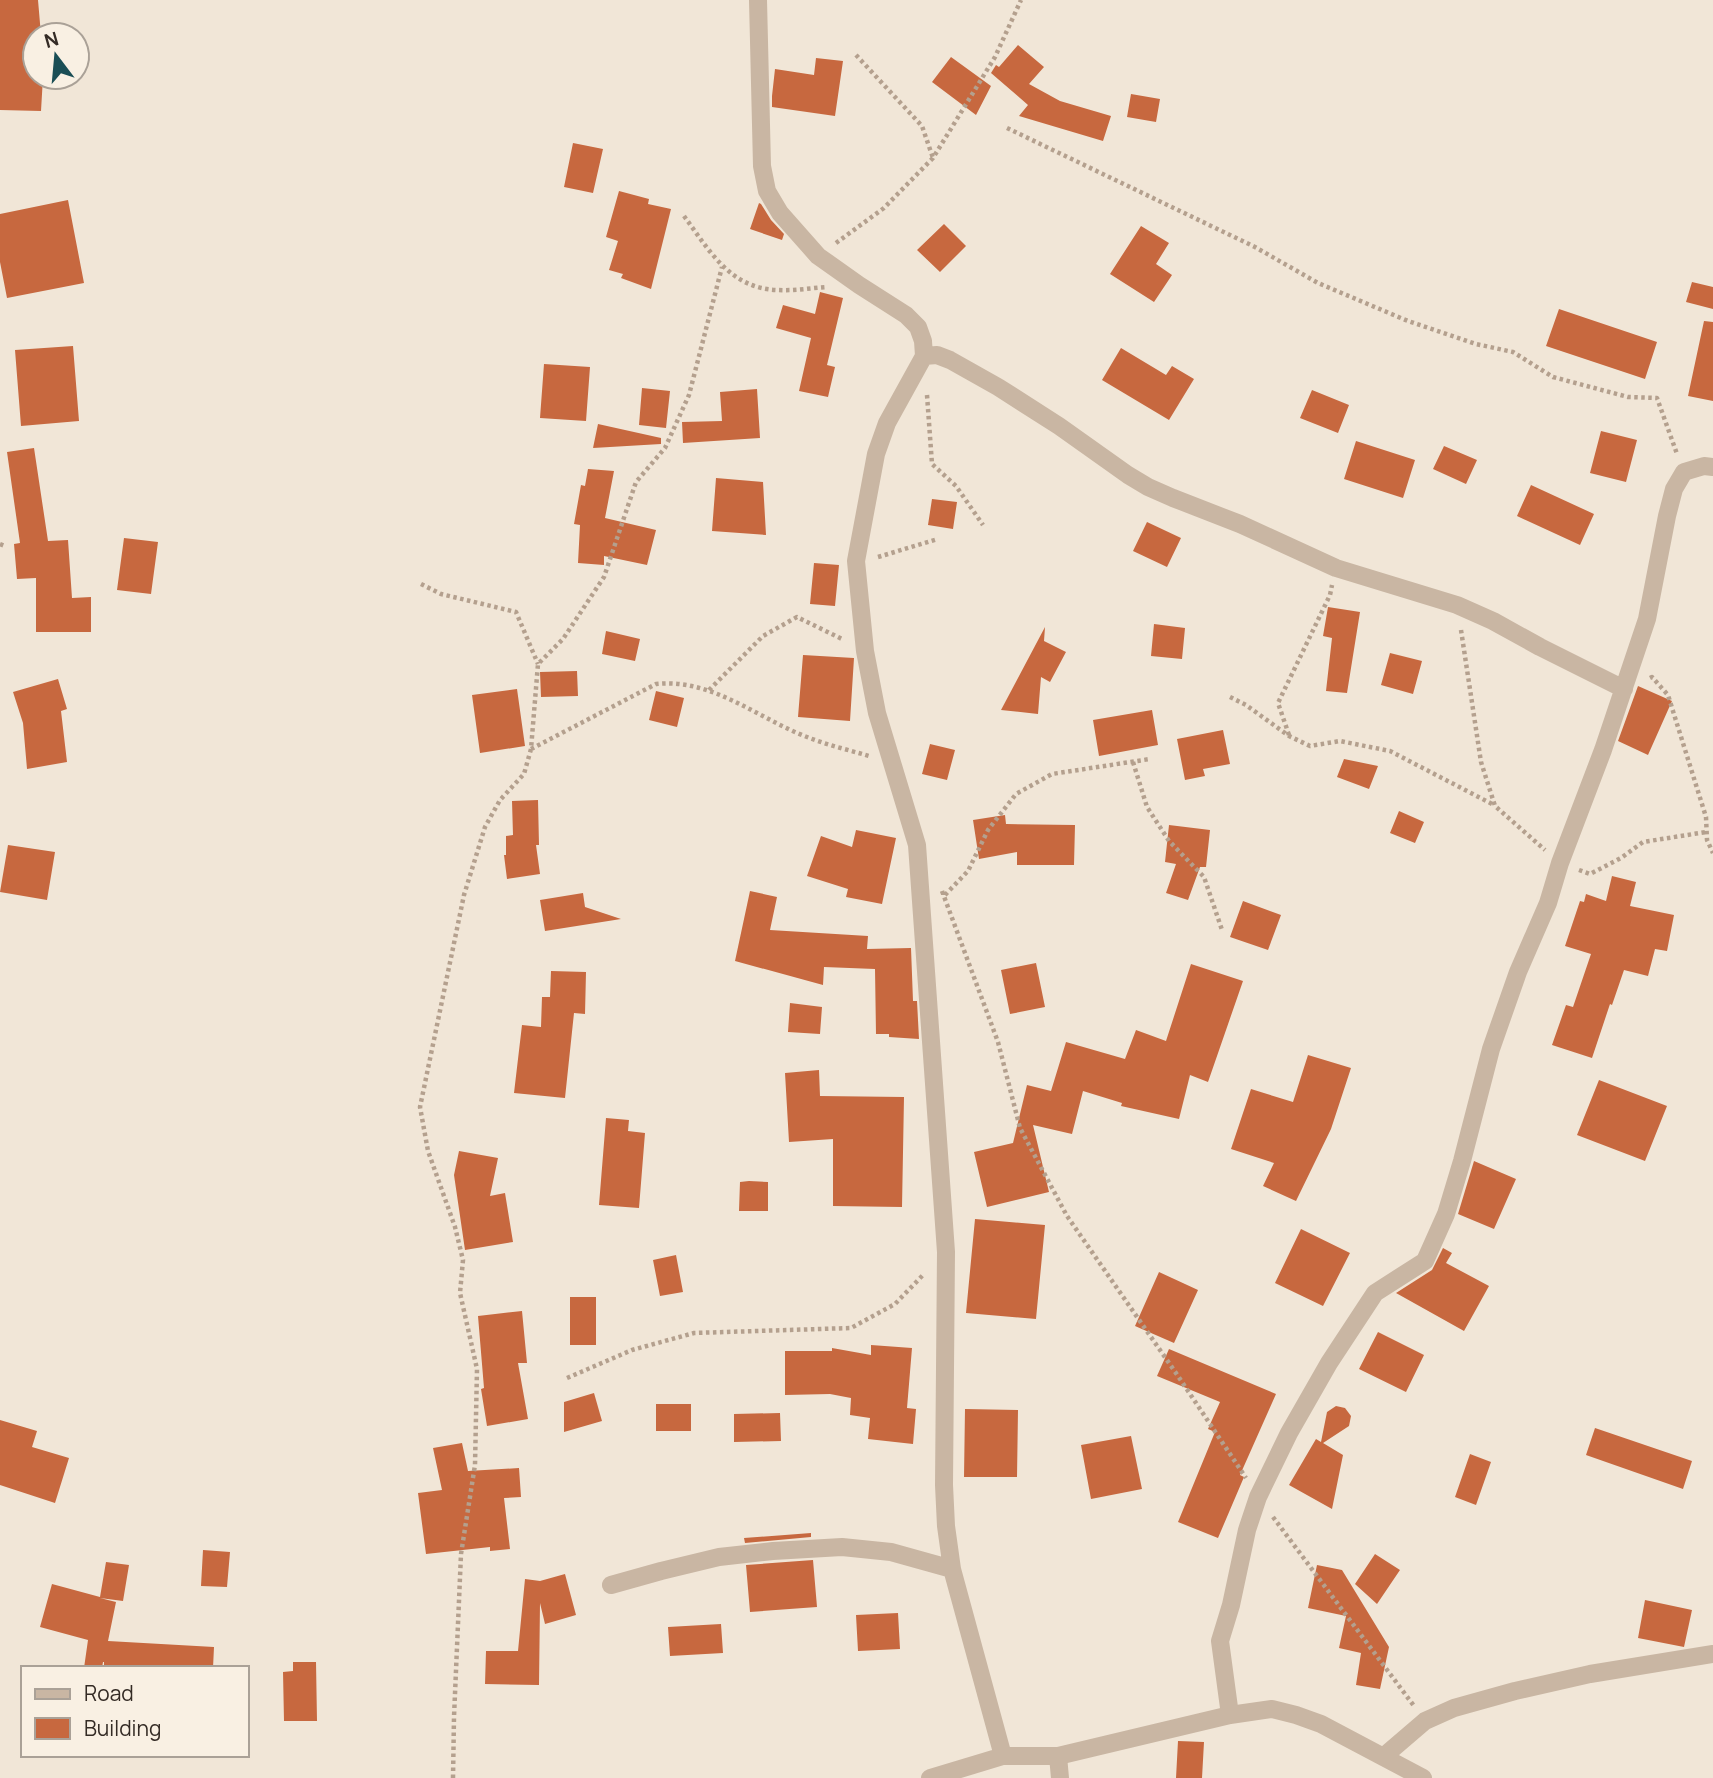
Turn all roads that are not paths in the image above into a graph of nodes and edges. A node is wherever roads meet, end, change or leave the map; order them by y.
1 (758, 0) edge
2 (924, 356) junction
3 (1713, 467) edge
4 (1624, 689) junction
5 (952, 1569) junction
6 (611, 1584) dead end
7 (1713, 1654) edge
8 (1230, 1715) junction
9 (1003, 1756) junction
10 (1058, 1756) junction
11 (1383, 1757) junction
12 (930, 1778) edge
13 (1060, 1778) edge
14 (1423, 1778) edge

1 - 2 street
2 - 4 street
2 - 5 street
3 - 4 street
4 - 8 street
5 - 6 street
5 - 9 street
7 - 11 street
8 - 10 street
8 - 11 street
9 - 10 street
9 - 12 street
10 - 13 street
11 - 14 street

